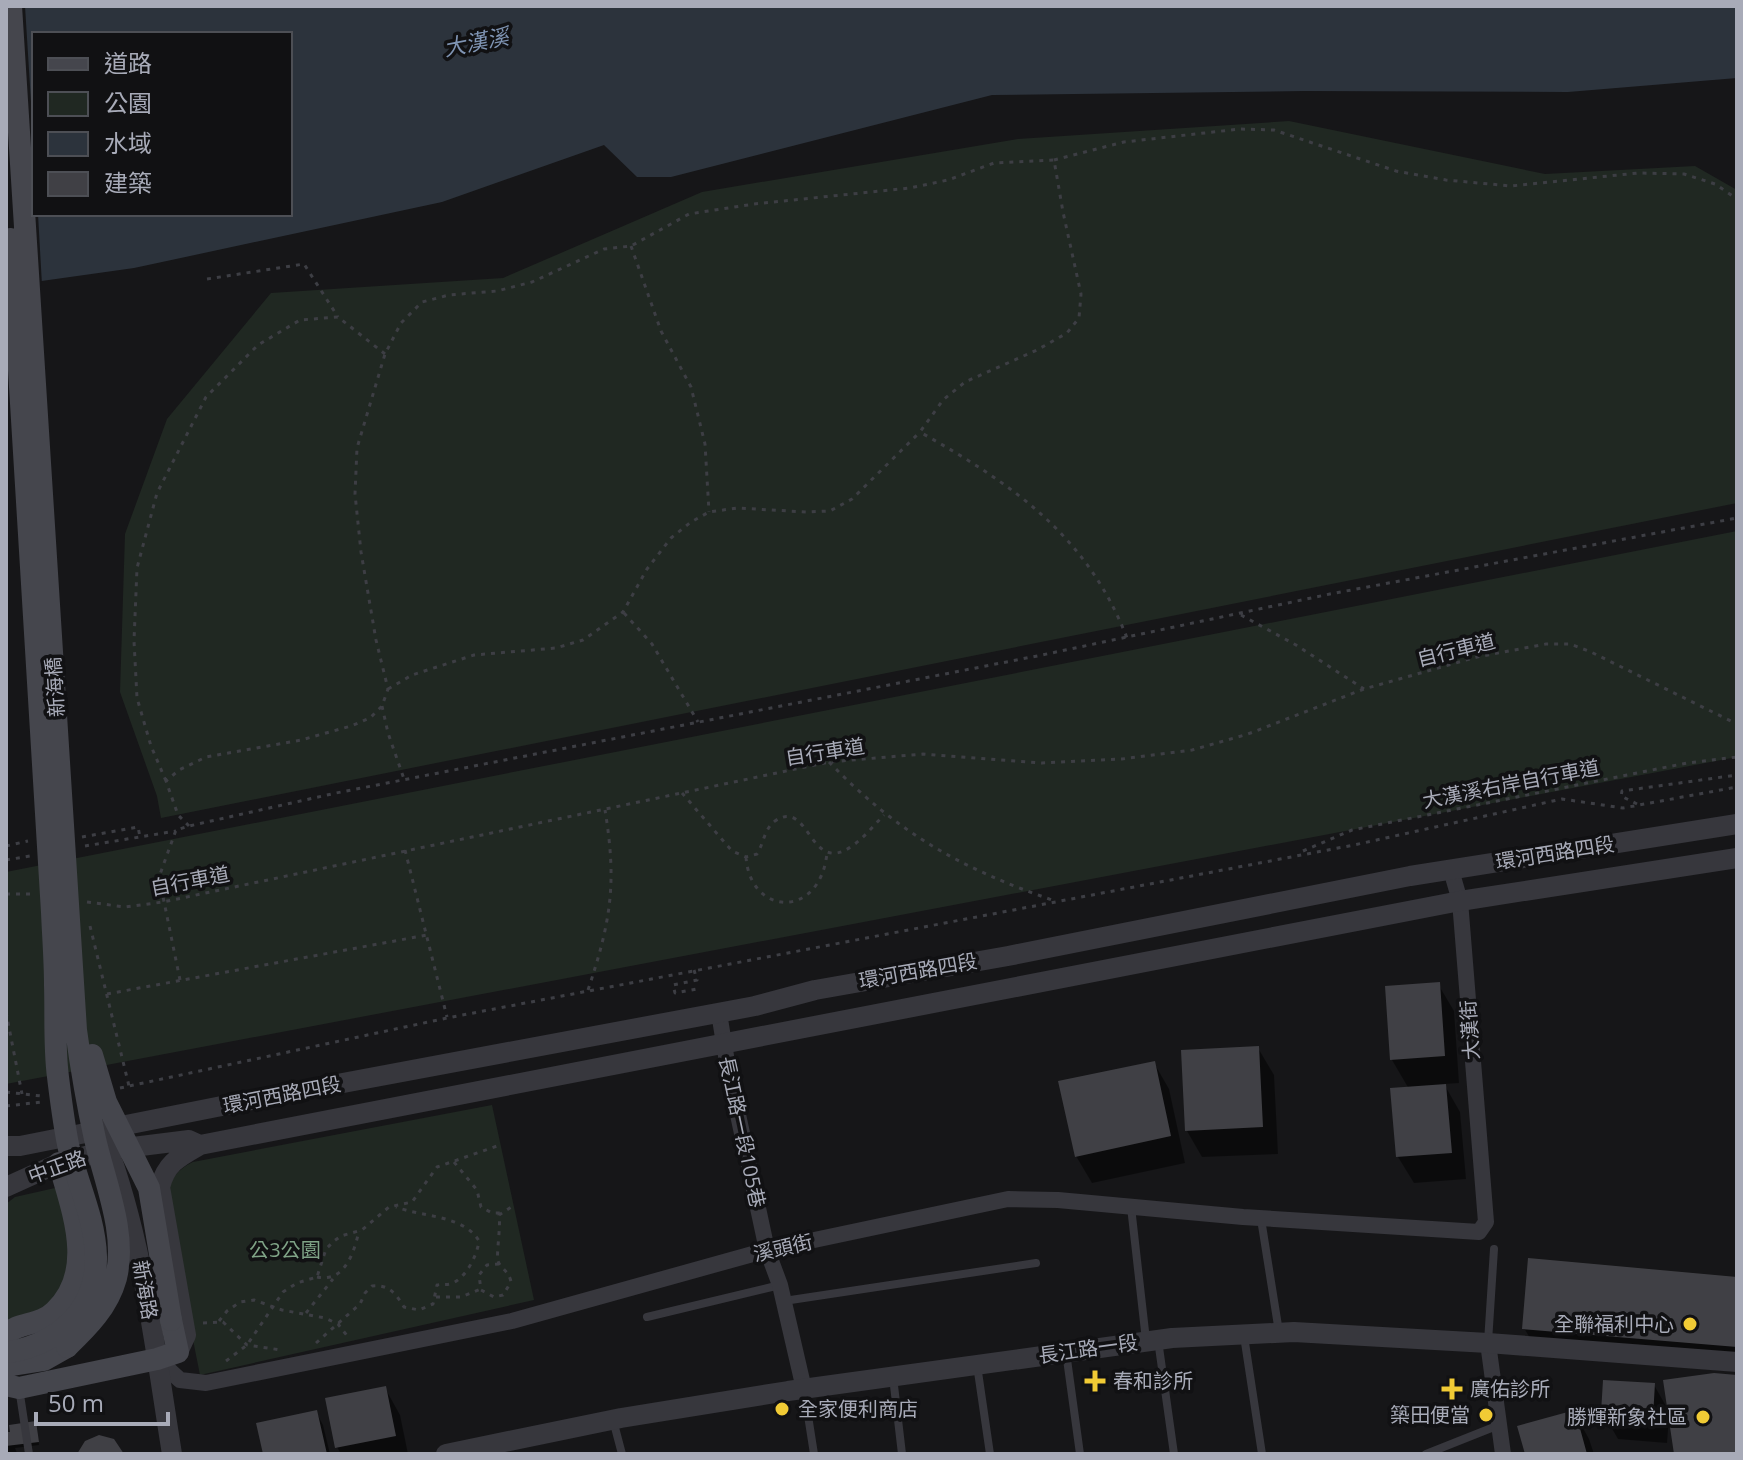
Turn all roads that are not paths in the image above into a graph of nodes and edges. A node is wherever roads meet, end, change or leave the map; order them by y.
1 (11, 6) edge
2 (6, 158) edge
3 (1737, 824) edge
4 (1737, 858) edge
5 (1451, 870) junction
6 (1460, 901) junction
7 (74, 982) junction
8 (719, 1013) junction
9 (724, 1046) junction
10 (101, 1129) junction
11 (200, 1145) junction
12 (11, 1149) edge
13 (109, 1150) junction
14 (59, 1163) junction
15 (6, 1187) edge
16 (1131, 1207) junction
17 (1261, 1219) junction
18 (1426, 1229) joint
19 (1494, 1249) dead end
20 (767, 1250) junction
21 (1036, 1263) dead end
22 (782, 1293) junction
23 (647, 1317) dead end
24 (1279, 1333) junction
25 (1244, 1335) junction
26 (1152, 1340) junction
27 (1488, 1343) junction
28 (7, 1351) edge
29 (1066, 1351) junction
30 (168, 1355) junction
31 (1737, 1362) edge
32 (977, 1365) junction
33 (893, 1377) junction
34 (10, 1387) edge
35 (804, 1389) junction
36 (612, 1419) junction
37 (1499, 1425) junction
38 (514, 1448) edge
39 (29, 1454) edge
40 (172, 1454) edge
41 (446, 1454) edge
42 (622, 1454) edge
43 (814, 1454) edge
44 (902, 1454) edge
45 (990, 1454) edge
46 (1080, 1454) edge
47 (1174, 1454) edge
48 (1262, 1454) edge
49 (1426, 1454) edge
50 (1503, 1454) edge

1 - 7 main road, 新海橋, bridge
2 - 28 main road, 新海橋, bridge
3 - 5 street, 環河西路四段
4 - 6 street, 環河西路四段
5 - 6 street, 大漢街
5 - 8 street, 環河西路四段
6 - 9 street, 環河西路四段
6 - 18 street, 大漢街
7 - 28 main road, 新海橋, bridge
7 - 30 main road, bridge
8 - 9 street, 長江路一段105巷
8 - 10 street, 環河西路四段
9 - 11 street, 環河西路四段
9 - 20 street, 長江路一段105巷
10 - 12 street, 環河西路四段
10 - 13 street, 新海路
11 - 13 street, 環河西路四段
11 - 30 street
13 - 14 street, 中正路
13 - 30 street, 新海路
14 - 15 street, 中正路
14 - 28 main road
16 - 17 street, 溪頭街
16 - 20 street, 溪頭街
16 - 26 lane
17 - 18 street, 溪頭街
17 - 24 lane
19 - 27 lane
20 - 22 street, 長江路一段105巷
20 - 30 street, 溪頭街
21 - 22 lane
22 - 23 lane
22 - 35 street, 長江路一段105巷
24 - 25 street, 長江路一段
24 - 27 street, 長江路一段
25 - 26 street, 長江路一段
25 - 48 lane
26 - 29 street, 長江路一段
26 - 47 lane
27 - 31 street, 長江路一段
27 - 37 street
29 - 32 street, 長江路一段
29 - 46 lane
30 - 34 main road
30 - 40 street, 新海路
32 - 33 street, 長江路一段
32 - 45 lane
33 - 35 street, 長江路一段
33 - 44 lane
34 - 39 lane
35 - 36 street, 長江路一段
35 - 43 lane
36 - 38 street, 長江路一段
36 - 42 lane
37 - 49 lane
37 - 50 street
38 - 41 street, 長江路一段

